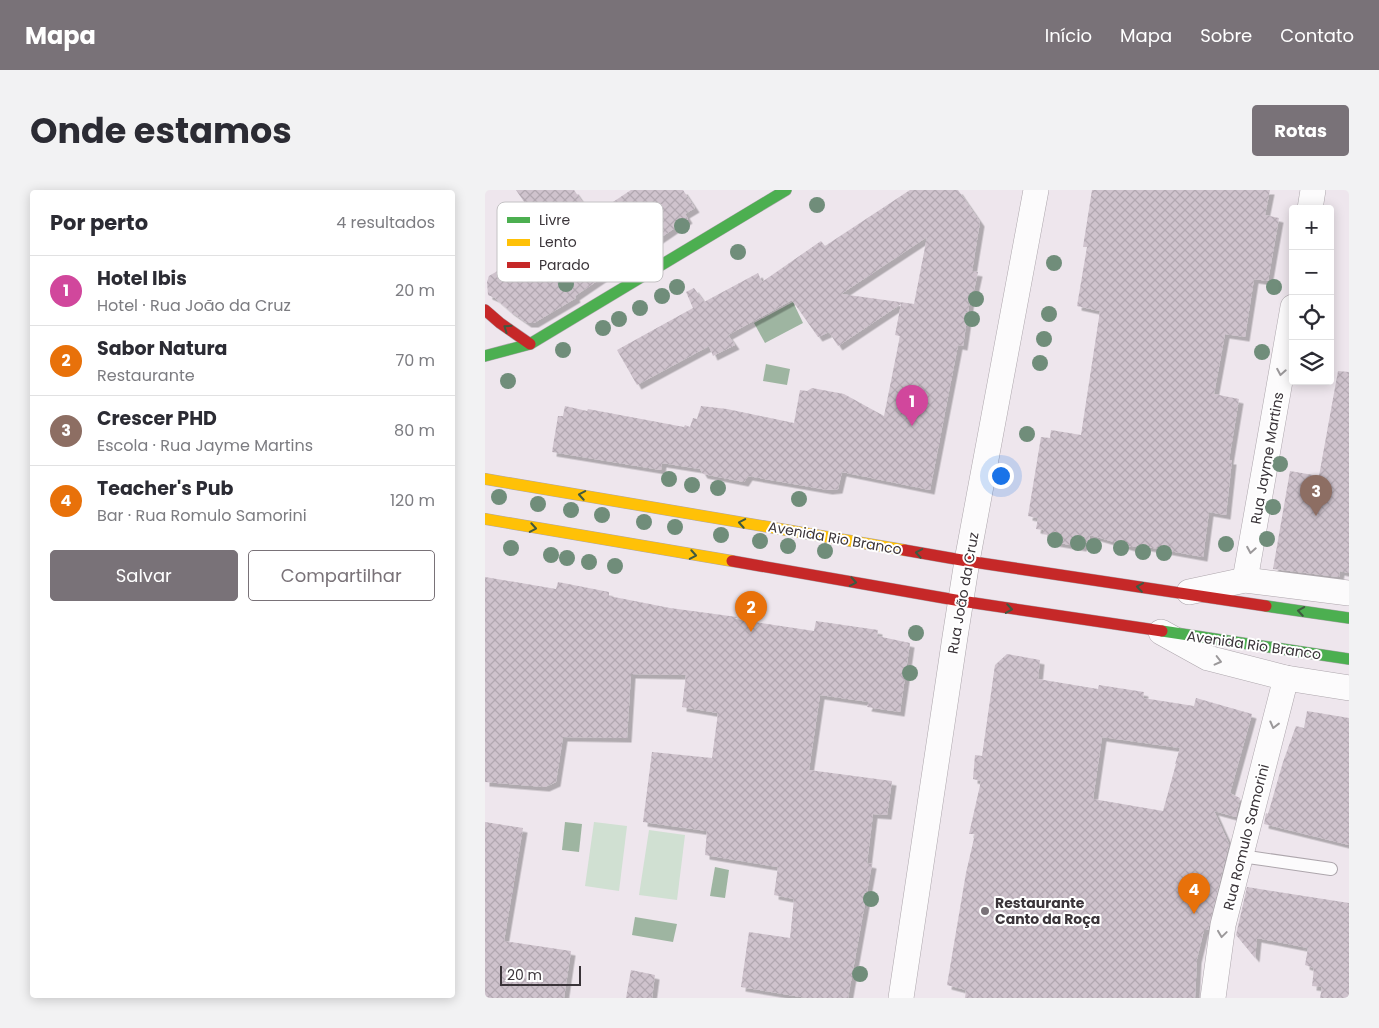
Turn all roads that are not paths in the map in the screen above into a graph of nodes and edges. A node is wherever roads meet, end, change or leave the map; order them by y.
1 (786, 190) edge
2 (1036, 190) edge
3 (1313, 190) edge
4 (1311, 205) edge
5 (663, 264) edge
6 (633, 282) edge
7 (485, 310) edge
8 (1289, 330) edge
9 (530, 344) junction
10 (485, 356) edge
11 (485, 479) edge
12 (485, 520) edge
13 (967, 561) junction
14 (1245, 580) junction
15 (1185, 593) junction
16 (1349, 593) edge
17 (961, 601) junction
18 (1349, 618) edge
19 (1159, 631) junction
20 (1349, 659) edge
21 (1286, 678) junction
22 (1349, 688) edge
23 (1241, 856) junction
24 (1331, 868) dead end
25 (901, 998) edge
26 (1213, 998) edge

1 - 5 street
2 - 13 street, Rua João da Cruz
3 - 4 street
6 - 9 street
9 -> 7 street
8 -> 14 street, Rua Jayme Martins
9 - 10 street
13 -> 11 street, Avenida Rio Branco
12 -> 17 street, Avenida Rio Branco
15 -> 13 street, Avenida Rio Branco
13 - 17 street, Rua João da Cruz
14 - 15 street, Avenida Rio Branco
14 - 16 street, Avenida Rio Branco
18 -> 15 street, Avenida Rio Branco
17 -> 19 street, Avenida Rio Branco
17 - 25 street, Rua João da Cruz
19 - 20 street, Avenida Rio Branco
19 -> 21 street, Avenida Rio Branco
21 - 22 street, Avenida Rio Branco
21 -> 23 street, Rua Romulo Samorini
23 - 24 lane
23 -> 26 street, Rua Romulo Samorini

